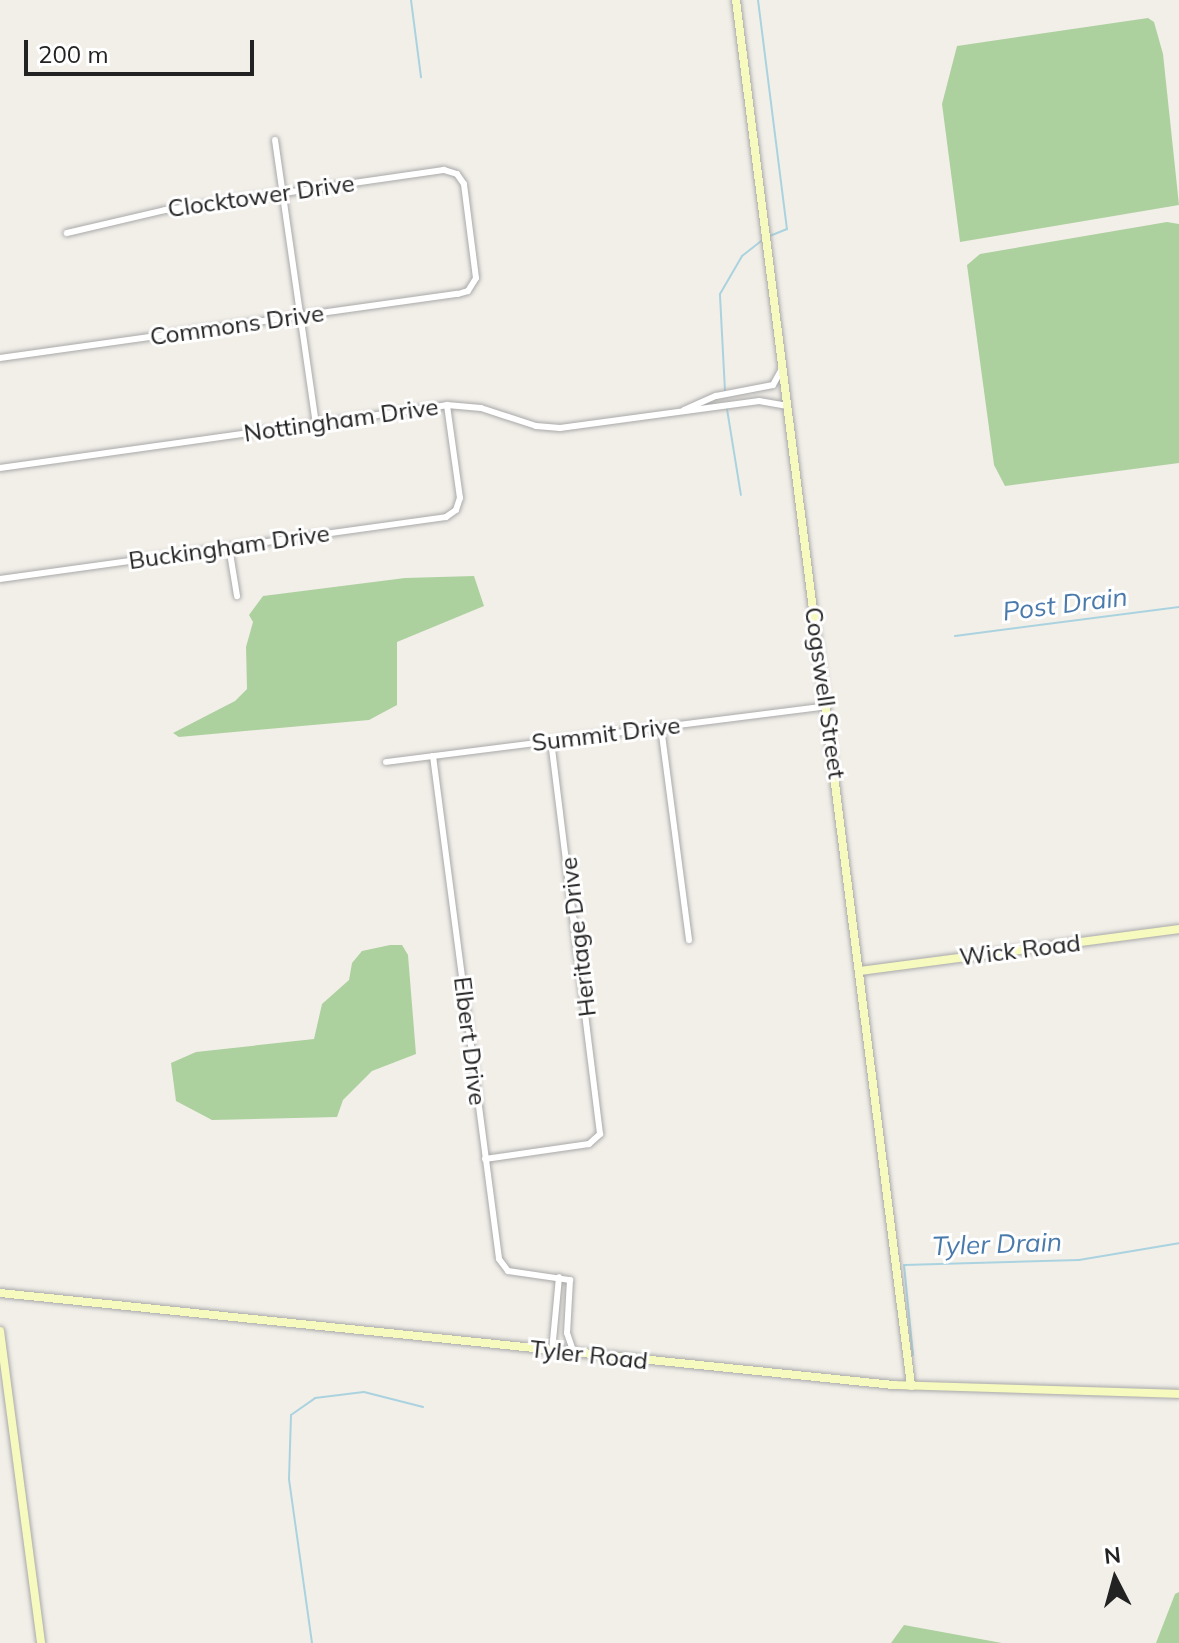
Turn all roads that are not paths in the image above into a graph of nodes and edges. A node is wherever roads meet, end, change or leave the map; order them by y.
1 (736, 0) edge
2 (275, 140) dead end
3 (281, 194) junction
4 (67, 233) dead end
5 (472, 287) joint
6 (298, 317) junction
7 (0, 358) edge
8 (783, 367) junction
9 (447, 405) junction
10 (788, 406) junction
11 (680, 412) junction
12 (316, 424) junction
13 (0, 468) edge
14 (229, 547) junction
15 (0, 579) edge
16 (237, 596) dead end
17 (827, 706) junction
18 (661, 727) junction
19 (551, 741) junction
20 (433, 756) junction
21 (386, 762) dead end
22 (1179, 929) edge
23 (689, 940) dead end
24 (860, 971) junction
25 (485, 1159) junction
26 (562, 1278) junction
27 (0, 1293) edge
28 (0, 1331) edge
29 (552, 1351) junction
30 (574, 1353) junction
31 (911, 1386) junction
32 (1179, 1394) edge
33 (41, 1643) edge

1 - 8 street, Cogswell Street
2 - 3 street
3 - 4 street, Clocktower Drive
3 - 5 street, Clocktower Drive
3 - 6 street
5 - 6 street, Commons Drive
6 - 7 street, Commons Drive
6 - 12 street
8 - 10 street, Cogswell Street
8 - 11 street, Nottingham Drive
9 - 11 street, Nottingham Drive
9 - 12 street, Nottingham Drive
9 - 14 street, Buckingham Drive
10 - 11 street, Nottingham Drive
10 - 17 street, Cogswell Street
12 - 13 street, Nottingham Drive
14 - 15 street, Buckingham Drive
14 - 16 street
17 - 18 street, Summit Drive
17 - 24 street, Cogswell Street
18 - 19 street, Summit Drive
18 - 23 street
19 - 20 street, Summit Drive
19 - 25 street, Heritage Drive
20 - 21 street, Summit Drive
20 - 25 street, Elbert Drive
22 - 24 street, Wick Road
24 - 31 street, Cogswell Street
25 - 26 street, Elbert Drive
26 - 29 street
26 - 30 street
27 - 29 street, Tyler Road
28 - 33 street
29 - 30 street, Tyler Road
30 - 31 street, Tyler Road
31 - 32 street, Tyler Road

